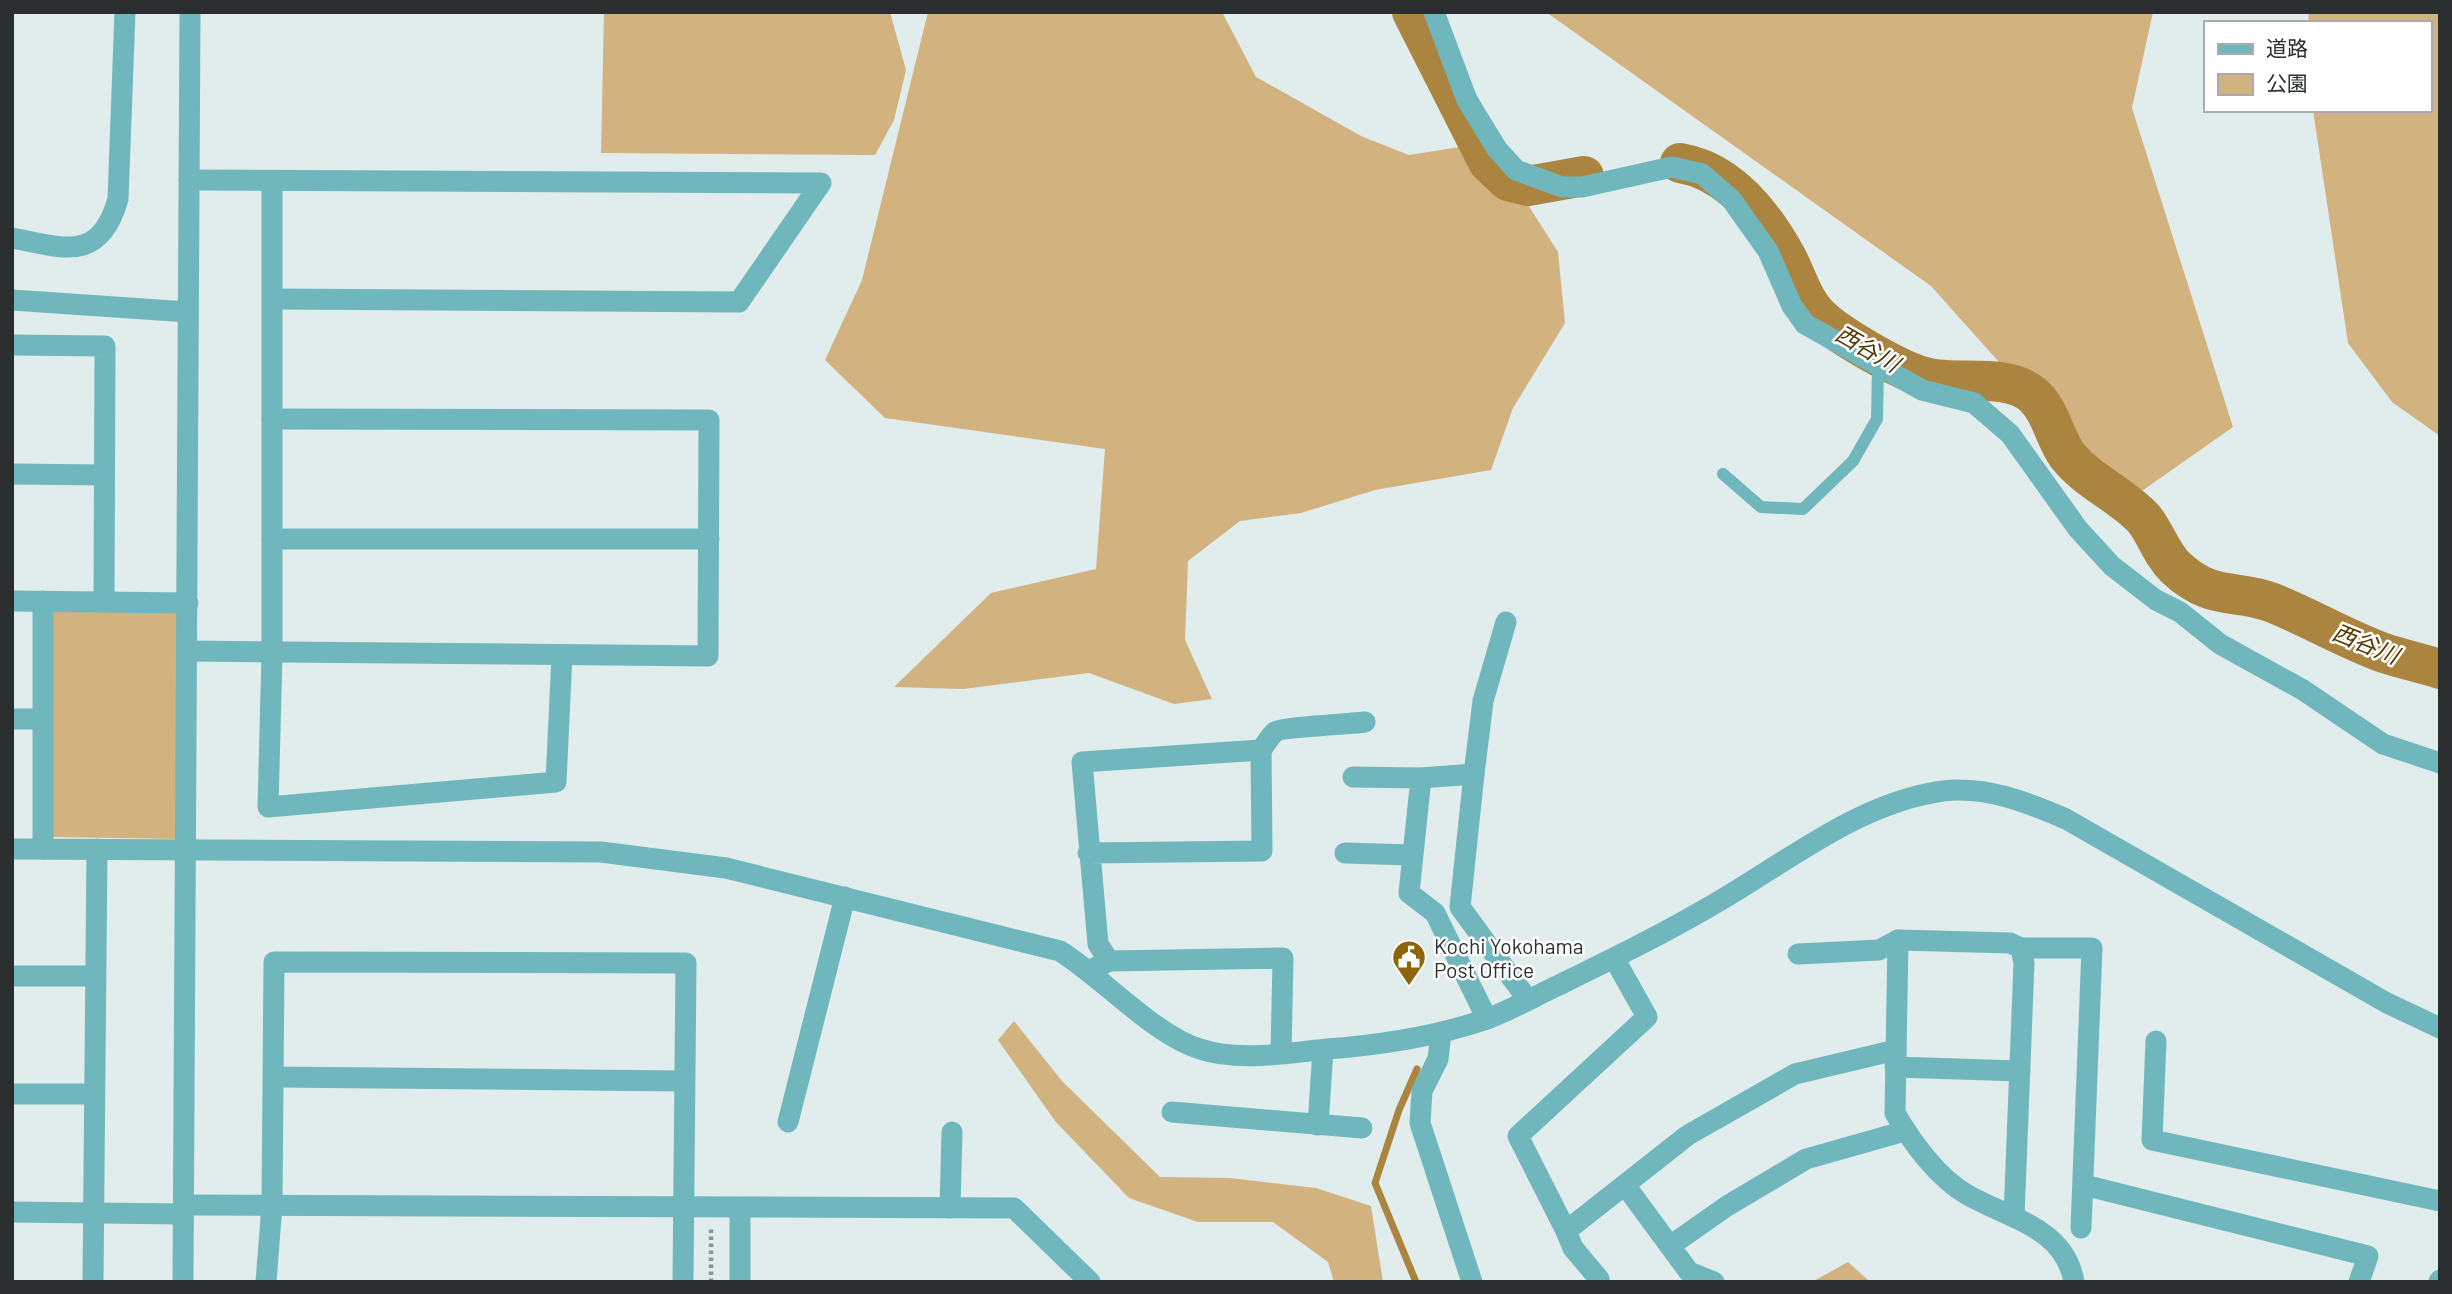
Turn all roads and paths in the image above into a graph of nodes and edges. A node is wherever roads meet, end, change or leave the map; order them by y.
1 (125, 12) edge
2 (190, 12) edge
3 (1434, 12) edge
4 (189, 180) junction
5 (272, 181) junction
6 (12, 238) edge
7 (273, 299) junction
8 (12, 300) edge
9 (188, 312) junction
10 (12, 345) edge
11 (1878, 367) junction
12 (272, 419) junction
13 (12, 474) edge
14 (1723, 474) dead end
15 (104, 475) junction
16 (271, 539) junction
17 (709, 539) junction
18 (12, 601) edge
19 (43, 601) junction
20 (104, 602) junction
21 (188, 603) junction
22 (1506, 622) dead end
23 (188, 651) junction
24 (272, 654) junction
25 (562, 655) junction
26 (12, 719) edge
27 (42, 719) junction
28 (1365, 722) dead end
29 (1261, 750) junction
30 (2440, 763) edge
31 (1474, 774) junction
32 (1353, 777) dead end
33 (1421, 778) junction
34 (12, 849) edge
35 (43, 849) junction
36 (97, 849) junction
37 (185, 851) junction
38 (1088, 853) junction
39 (1345, 853) dead end
40 (1412, 855) junction
41 (845, 897) junction
42 (1898, 940) junction
43 (2021, 948) junction
44 (1798, 954) dead end
45 (1614, 958) junction
46 (1100, 966) junction
47 (12, 976) edge
48 (95, 976) junction
49 (1528, 1000) junction
50 (1487, 1019) junction
51 (2440, 1028) edge
52 (1441, 1033) junction
53 (2156, 1041) dead end
54 (1323, 1050) junction
55 (1281, 1053) junction
56 (1896, 1058) junction
57 (2020, 1071) junction
58 (274, 1077) junction
59 (684, 1081) junction
60 (12, 1094) edge
61 (94, 1094) junction
62 (1172, 1112) dead end
63 (788, 1122) dead end
64 (1318, 1125) junction
65 (1362, 1128) dead end
66 (1905, 1131) junction
67 (952, 1132) dead end
68 (1625, 1185) junction
69 (2084, 1185) junction
70 (2440, 1202) edge
71 (272, 1205) junction
72 (681, 1206) junction
73 (711, 1207) junction
74 (740, 1208) junction
75 (950, 1208) junction
76 (183, 1210) junction
77 (12, 1212) edge
78 (93, 1213) junction
79 (2014, 1217) junction
80 (2081, 1228) dead end
81 (1566, 1231) junction
82 (1670, 1246) junction
83 (1599, 1279) dead end
84 (93, 1282) edge
85 (183, 1282) edge
86 (267, 1282) edge
87 (683, 1282) edge
88 (711, 1282) edge
89 (740, 1282) edge
90 (1090, 1282) edge
91 (1472, 1282) edge
92 (1714, 1282) edge
93 (2074, 1282) edge
94 (2359, 1282) edge

1 - 6 street
2 - 4 street
3 - 11 street
4 - 5 street
4 - 9 street
5 - 7 street
5 - 7 street
7 - 12 street
8 - 9 street
9 - 21 street
10 - 15 street
11 - 14 lane
11 - 30 street
12 - 16 street
12 - 17 street
13 - 15 street
15 - 20 street
16 - 17 street
16 - 24 street
17 - 25 street
18 - 19 street
19 - 20 street
19 - 27 street
20 - 21 street
21 - 23 street
22 - 31 street
23 - 24 street
23 - 37 street
24 - 25 street
24 - 25 street
26 - 27 street
27 - 35 street
28 - 29 street
29 - 38 street
29 - 38 street
31 - 33 street
31 - 49 street
32 - 33 street
33 - 40 street
34 - 35 street
35 - 36 street
36 - 37 street
36 - 48 street
37 - 41 street
37 - 76 street
38 - 46 street
39 - 40 street
40 - 50 street
41 - 46 street
41 - 63 street
42 - 43 street
42 - 44 street
42 - 56 street
43 - 57 street
43 - 69 street
45 - 49 street
45 - 51 street
45 - 81 street
46 - 55 street
46 - 55 street
47 - 48 street
48 - 61 street
49 - 50 street
50 - 52 street
52 - 54 street
52 - 91 street
53 - 70 street
54 - 55 street
54 - 64 street
56 - 57 street
56 - 66 street
56 - 68 street
57 - 79 street
58 - 59 street
58 - 59 street
58 - 71 street
59 - 72 street
60 - 61 street
61 - 78 street
62 - 64 street
64 - 65 street
66 - 79 street
66 - 82 street
67 - 75 street
68 - 81 street
68 - 82 street
69 - 80 street
69 - 94 street
71 - 72 street
71 - 76 street
71 - 86 street
72 - 73 street
72 - 87 street
73 - 74 street
73 - 88 path
74 - 75 street
74 - 89 street
75 - 90 street
76 - 78 street
76 - 85 street
77 - 78 street
78 - 84 street
79 - 93 street
81 - 83 street
82 - 92 street

